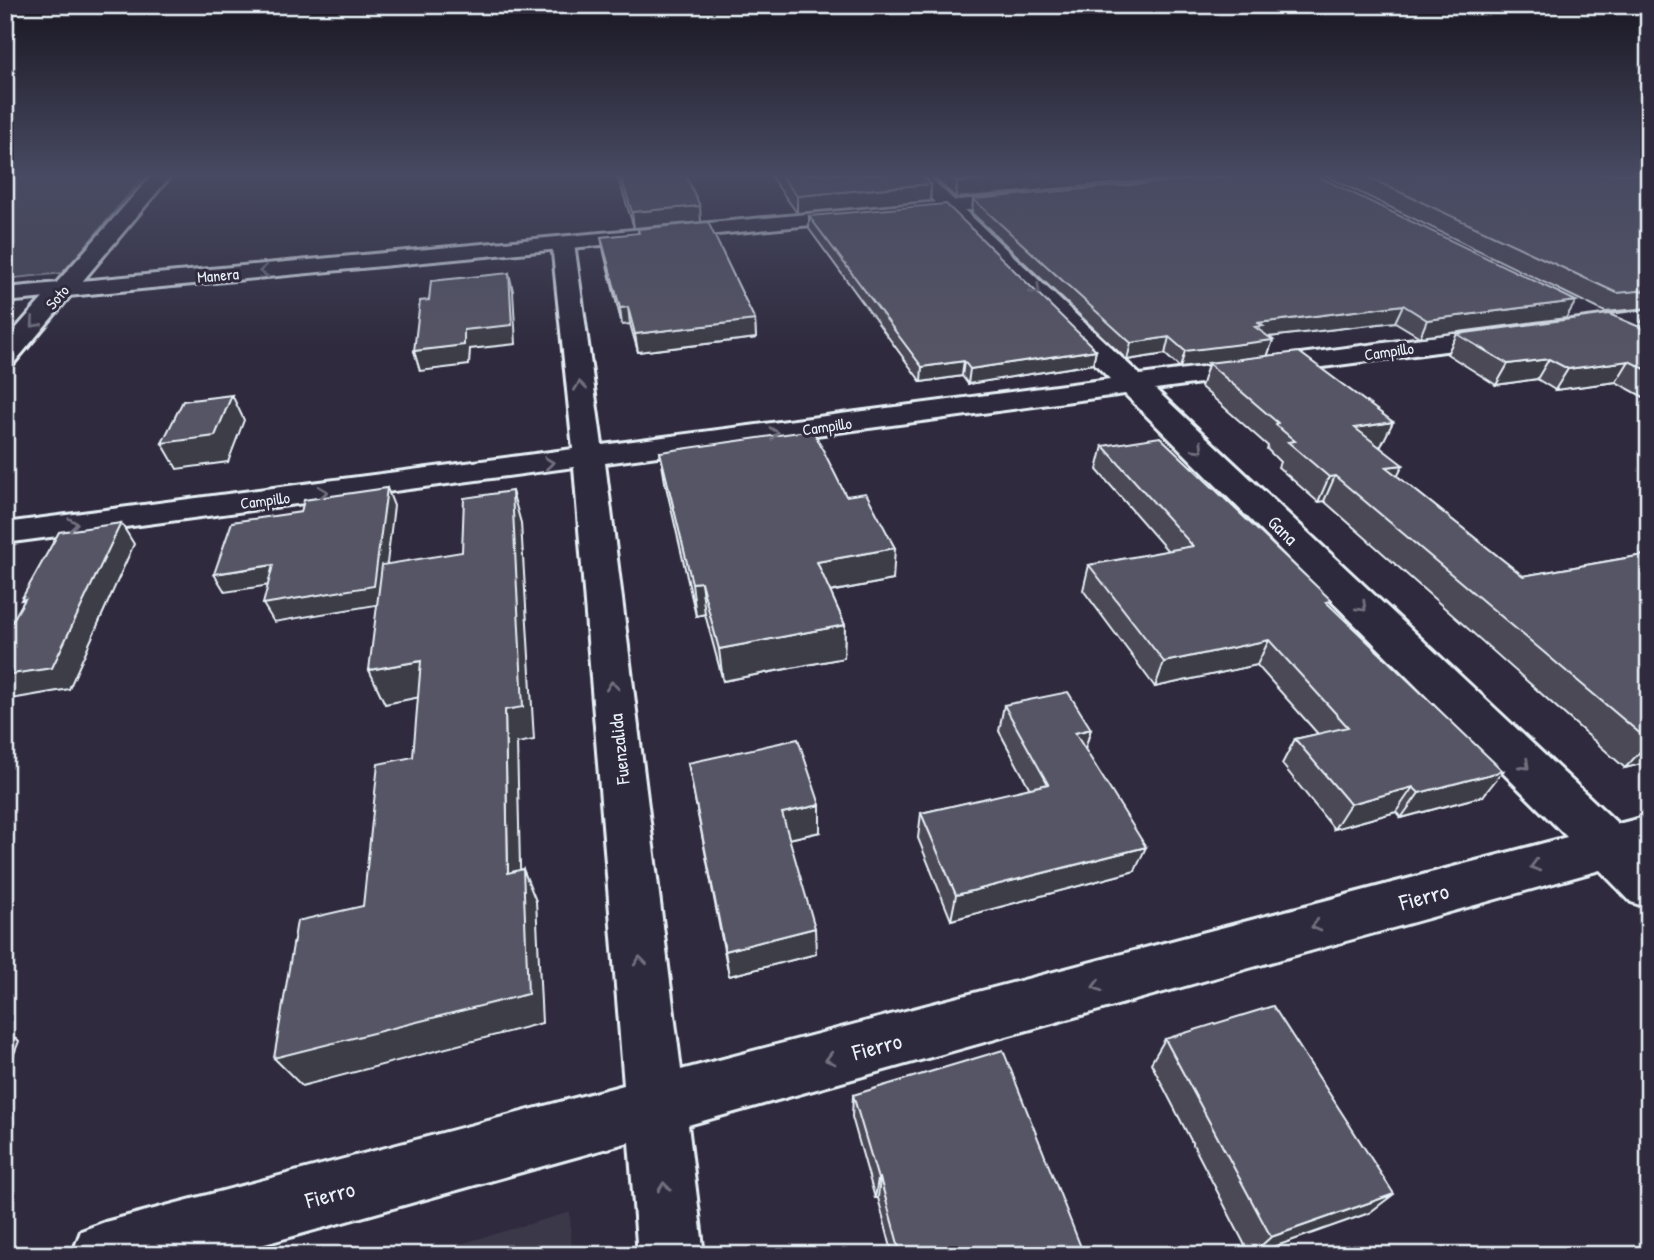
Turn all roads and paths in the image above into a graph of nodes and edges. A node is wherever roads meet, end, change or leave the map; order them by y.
1 (112, 233) edge
2 (673, 233) edge
3 (977, 233) edge
4 (563, 243) junction
5 (64, 289) junction
6 (5, 295) edge
7 (1564, 305) edge
8 (1600, 323) junction
9 (1643, 329) edge
10 (5, 357) edge
11 (1134, 385) junction
12 (589, 458) junction
13 (5, 533) edge
14 (1628, 841) edge
15 (1649, 886) edge
16 (656, 1107) junction
17 (105, 1255) edge
18 (671, 1255) edge

1 - 5 street, Soto
2 - 4 street, Manera
3 -> 11 street, Gana
4 -> 5 street, Manera
12 -> 4 street, Fuenzalida
5 - 6 street, Manera
5 -> 10 street, Soto
7 - 8 street
8 - 9 street, Campillo
8 - 11 street, Campillo
12 -> 11 street, Campillo
11 -> 14 street, Gana
13 -> 12 street, Campillo
16 -> 12 street, Fuenzalida
14 - 15 street, Gana
14 -> 16 street, Fierro
16 - 17 street, Fierro
18 -> 16 street, Fuenzalida

